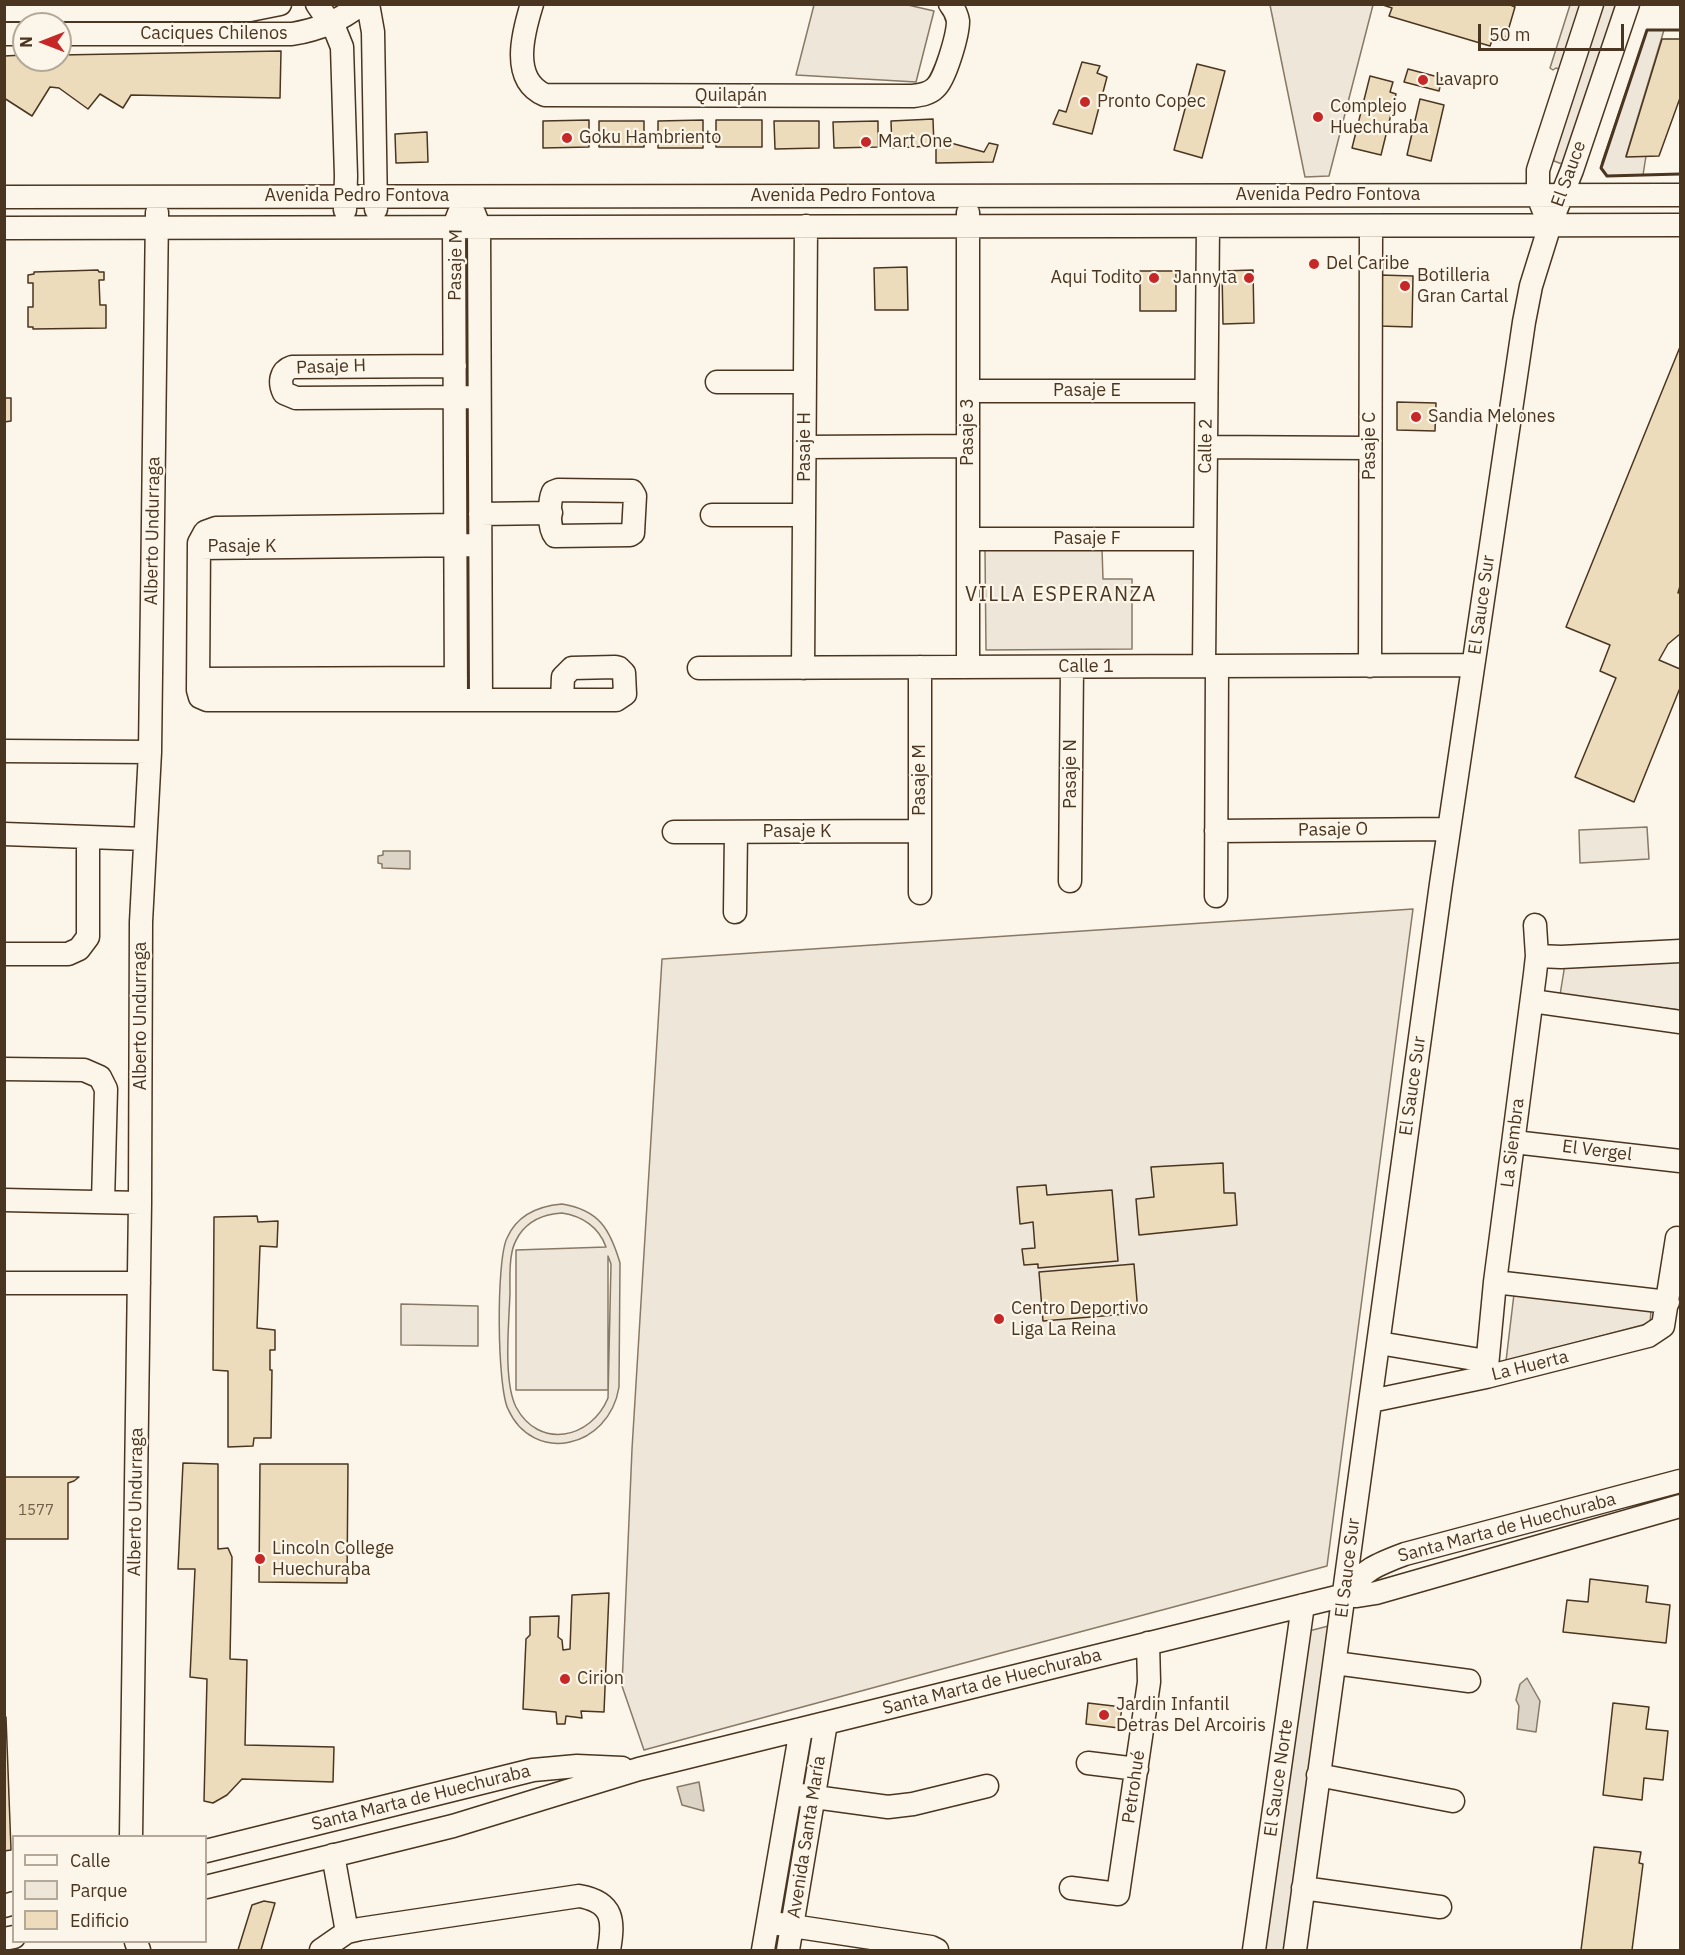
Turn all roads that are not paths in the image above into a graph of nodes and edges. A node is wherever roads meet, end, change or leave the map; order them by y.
1 (280, 4) edge
2 (317, 4) edge
3 (361, 4) edge
4 (368, 4) edge
5 (532, 4) edge
6 (1592, 4) edge
7 (1628, 4) edge
8 (958, 7) edge
9 (70, 8) edge
10 (4, 10) edge
11 (330, 24) junction
12 (72, 34) edge
13 (466, 195) junction
14 (1680, 195) edge
15 (157, 196) junction
16 (345, 196) junction
17 (376, 196) junction
18 (968, 196) junction
19 (1538, 196) junction
20 (1563, 196) junction
21 (4, 197) edge
22 (1550, 225) junction
23 (1680, 225) edge
24 (345, 226) junction
25 (376, 226) junction
26 (454, 226) junction
27 (479, 226) junction
28 (806, 226) junction
29 (968, 226) junction
30 (1208, 226) junction
31 (1371, 226) junction
32 (157, 227) junction
33 (4, 228) edge
34 (455, 366) junction
35 (717, 382) dead end
36 (805, 382) junction
37 (968, 391) junction
38 (1206, 391) junction
39 (455, 397) junction
40 (480, 397) junction
41 (968, 446) junction
42 (805, 447) junction
43 (1206, 447) junction
44 (1370, 448) junction
45 (551, 513) dead end
46 (480, 514) junction
47 (712, 515) dead end
48 (804, 515) junction
49 (455, 535) junction
50 (968, 538) junction
51 (1205, 539) junction
52 (480, 545) junction
53 (1473, 665) junction
54 (1211, 666) junction
55 (1370, 666) junction
56 (920, 667) junction
57 (968, 667) junction
58 (1072, 667) junction
59 (699, 668) dead end
60 (803, 668) junction
61 (456, 689) junction
62 (481, 700) junction
63 (562, 700) dead end
64 (4, 751) edge
65 (150, 752) junction
66 (1449, 829) junction
67 (920, 831) junction
68 (1216, 831) junction
69 (674, 832) dead end
70 (736, 832) junction
71 (4, 834) edge
72 (88, 837) junction
73 (145, 839) junction
74 (1071, 881) dead end
75 (920, 893) dead end
76 (1216, 896) dead end
77 (735, 912) dead end
78 (1535, 925) dead end
79 (1680, 951) edge
80 (4, 954) edge
81 (1537, 956) junction
82 (1532, 1001) junction
83 (1680, 1022) edge
84 (4, 1069) edge
85 (1514, 1142) junction
86 (1680, 1161) edge
87 (4, 1200) edge
88 (103, 1202) junction
89 (141, 1203) junction
90 (1677, 1238) dead end
91 (4, 1282) edge
92 (1495, 1282) junction
93 (139, 1283) junction
94 (1668, 1302) junction
95 (1379, 1343) junction
96 (1486, 1369) junction
97 (1371, 1401) junction
98 (1680, 1481) edge
99 (1680, 1506) edge
100 (1345, 1595) junction
101 (1303, 1605) junction
102 (1148, 1643) junction
103 (1335, 1663) junction
104 (1469, 1681) dead end
105 (826, 1723) junction
106 (801, 1729) junction
107 (1088, 1763) dead end
108 (639, 1769) junction
109 (1137, 1769) junction
110 (1318, 1775) junction
111 (987, 1786) dead end
112 (789, 1793) junction
113 (813, 1797) junction
114 (1453, 1801) dead end
115 (131, 1835) edge
116 (255, 1838) junction
117 (207, 1851) edge
118 (333, 1856) junction
119 (263, 1872) junction
120 (207, 1887) edge
121 (1071, 1888) dead end
122 (1303, 1888) junction
123 (1440, 1907) dead end
124 (768, 1922) junction
125 (792, 1926) junction
126 (347, 1932) junction
127 (321, 1950) edge
128 (609, 1950) edge
129 (764, 1950) edge
130 (788, 1950) edge
131 (937, 1950) edge
132 (1254, 1950) edge
133 (1295, 1950) edge

1 - 9 street, Caciques Chilenos
2 - 11 street
3 - 11 street, Caciques Chilenos
4 - 17 street
5 - 8 street, Quilapán
6 - 19 street, El Sauce
7 - 20 street, El Sauce
9 - 10 street, Caciques Chilenos
11 - 12 street, Caciques Chilenos
11 - 16 street
13 - 17 street, Avenida Pedro Fontova
13 - 18 street, Avenida Pedro Fontova
13 - 26 street, Pasaje M
13 - 27 street, Pasaje M
14 - 20 street, Avenida Pedro Fontova
15 - 16 street, Avenida Pedro Fontova
15 - 21 street, Avenida Pedro Fontova
15 - 32 street, Alberto Undurraga
16 - 17 street, Avenida Pedro Fontova
16 - 24 street
17 - 25 street
18 - 19 street, Avenida Pedro Fontova
18 - 29 street, Pasaje 3
19 - 20 street, Avenida Pedro Fontova
19 - 22 street, El Sauce
20 - 22 street, El Sauce
22 - 23 street, Avenida Pedro Fontova
22 - 31 street, Avenida Pedro Fontova
22 - 53 street, El Sauce Sur
24 - 25 street, Avenida Pedro Fontova
24 - 32 street, Avenida Pedro Fontova
25 - 26 street, Avenida Pedro Fontova
26 - 27 street, Avenida Pedro Fontova
26 - 34 street, Pasaje M
27 - 28 street, Avenida Pedro Fontova
27 - 40 street, Pasaje M
28 - 29 street, Avenida Pedro Fontova
28 - 36 street, Pasaje H
29 - 30 street, Avenida Pedro Fontova
29 - 37 street, Pasaje 3
30 - 31 street, Avenida Pedro Fontova
30 - 38 street, Calle 2
31 - 44 street, Pasaje C
32 - 33 street, Avenida Pedro Fontova
32 - 65 street, Alberto Undurraga
34 - 39 street, Pasaje M
34 - 39 street, Pasaje H
35 - 36 street
36 - 42 street, Pasaje H
37 - 38 street, Pasaje E
37 - 41 street, Pasaje 3
38 - 43 street, Calle 2
39 - 40 street, Pasaje H
39 - 49 street, Pasaje M
40 - 46 street, Pasaje M
41 - 42 street
41 - 50 street, Pasaje 3
42 - 48 street, Pasaje H
43 - 44 street
43 - 51 street, Calle 2
44 - 55 street, Pasaje C
45 - 46 street
46 - 52 street, Pasaje M
47 - 48 street
48 - 60 street, Pasaje H
49 - 52 street, Pasaje K
49 - 61 street, Pasaje M
49 - 61 street, Pasaje K
50 - 51 street, Pasaje F
50 - 57 street, Pasaje 3
51 - 54 street, Calle 2
52 - 62 street, Pasaje M
53 - 55 street, Calle 1
53 - 66 street, El Sauce Sur
54 - 55 street, Calle 1
54 - 58 street, Calle 1
54 - 68 street
56 - 57 street, Calle 1
56 - 60 street, Calle 1
56 - 67 street, Pasaje M
57 - 58 street, Calle 1
58 - 74 street, Pasaje N
59 - 60 street, Calle 1
61 - 62 street
62 - 63 street
64 - 65 street
65 - 73 street, Alberto Undurraga
66 - 68 street, Pasaje O
66 - 95 street, El Sauce Sur
67 - 70 street, Pasaje K
67 - 75 street, Pasaje M
68 - 76 street
69 - 70 street, Pasaje K
70 - 77 street
71 - 72 street
72 - 73 street
72 - 80 street
73 - 89 street, Alberto Undurraga
78 - 81 street, La Siembra
79 - 81 street
81 - 82 street, La Siembra
82 - 83 street
82 - 85 street, La Siembra
84 - 88 street
85 - 86 street, El Vergel
85 - 92 street, La Siembra
87 - 88 street
88 - 89 street
89 - 93 street, Alberto Undurraga
90 - 94 street, La Huerta
91 - 93 street
92 - 94 street
92 - 96 street, La Siembra
93 - 115 street, Alberto Undurraga
94 - 96 street, La Huerta
95 - 96 street
95 - 97 street, El Sauce Sur
96 - 97 street, La Huerta
97 - 100 street, El Sauce Sur
98 - 100 street, Santa Marta de Huechuraba
99 - 100 street, Santa Marta de Huechuraba
100 - 101 street, Santa Marta de Huechuraba
100 - 103 street, El Sauce Sur
101 - 102 street, Santa Marta de Huechuraba
101 - 132 street, El Sauce Norte
102 - 105 street, Santa Marta de Huechuraba
102 - 109 street, Petrohué
103 - 104 street
103 - 110 street, El Sauce Sur
105 - 106 street, Santa Marta de Huechuraba
105 - 113 street, Avenida Santa María
106 - 108 street, Santa Marta de Huechuraba
106 - 112 street, Avenida Santa María
107 - 109 street
108 - 116 street, Santa Marta de Huechuraba
108 - 118 street, Santa Marta de Huechuraba
109 - 121 street, Petrohué
110 - 114 street
110 - 122 street, El Sauce Sur
111 - 113 street
112 - 113 street
112 - 124 street, Avenida Santa María
113 - 125 street, Avenida Santa María
116 - 117 street, Santa Marta de Huechuraba
116 - 119 street
118 - 119 street, Santa Marta de Huechuraba
118 - 126 street, Santa Marta de Huechuraba
119 - 120 street, Santa Marta de Huechuraba
122 - 123 street
122 - 133 street, El Sauce Sur
124 - 125 street
124 - 129 street, Avenida Santa María
125 - 130 street, Avenida Santa María
125 - 131 street
126 - 127 street
126 - 128 street

